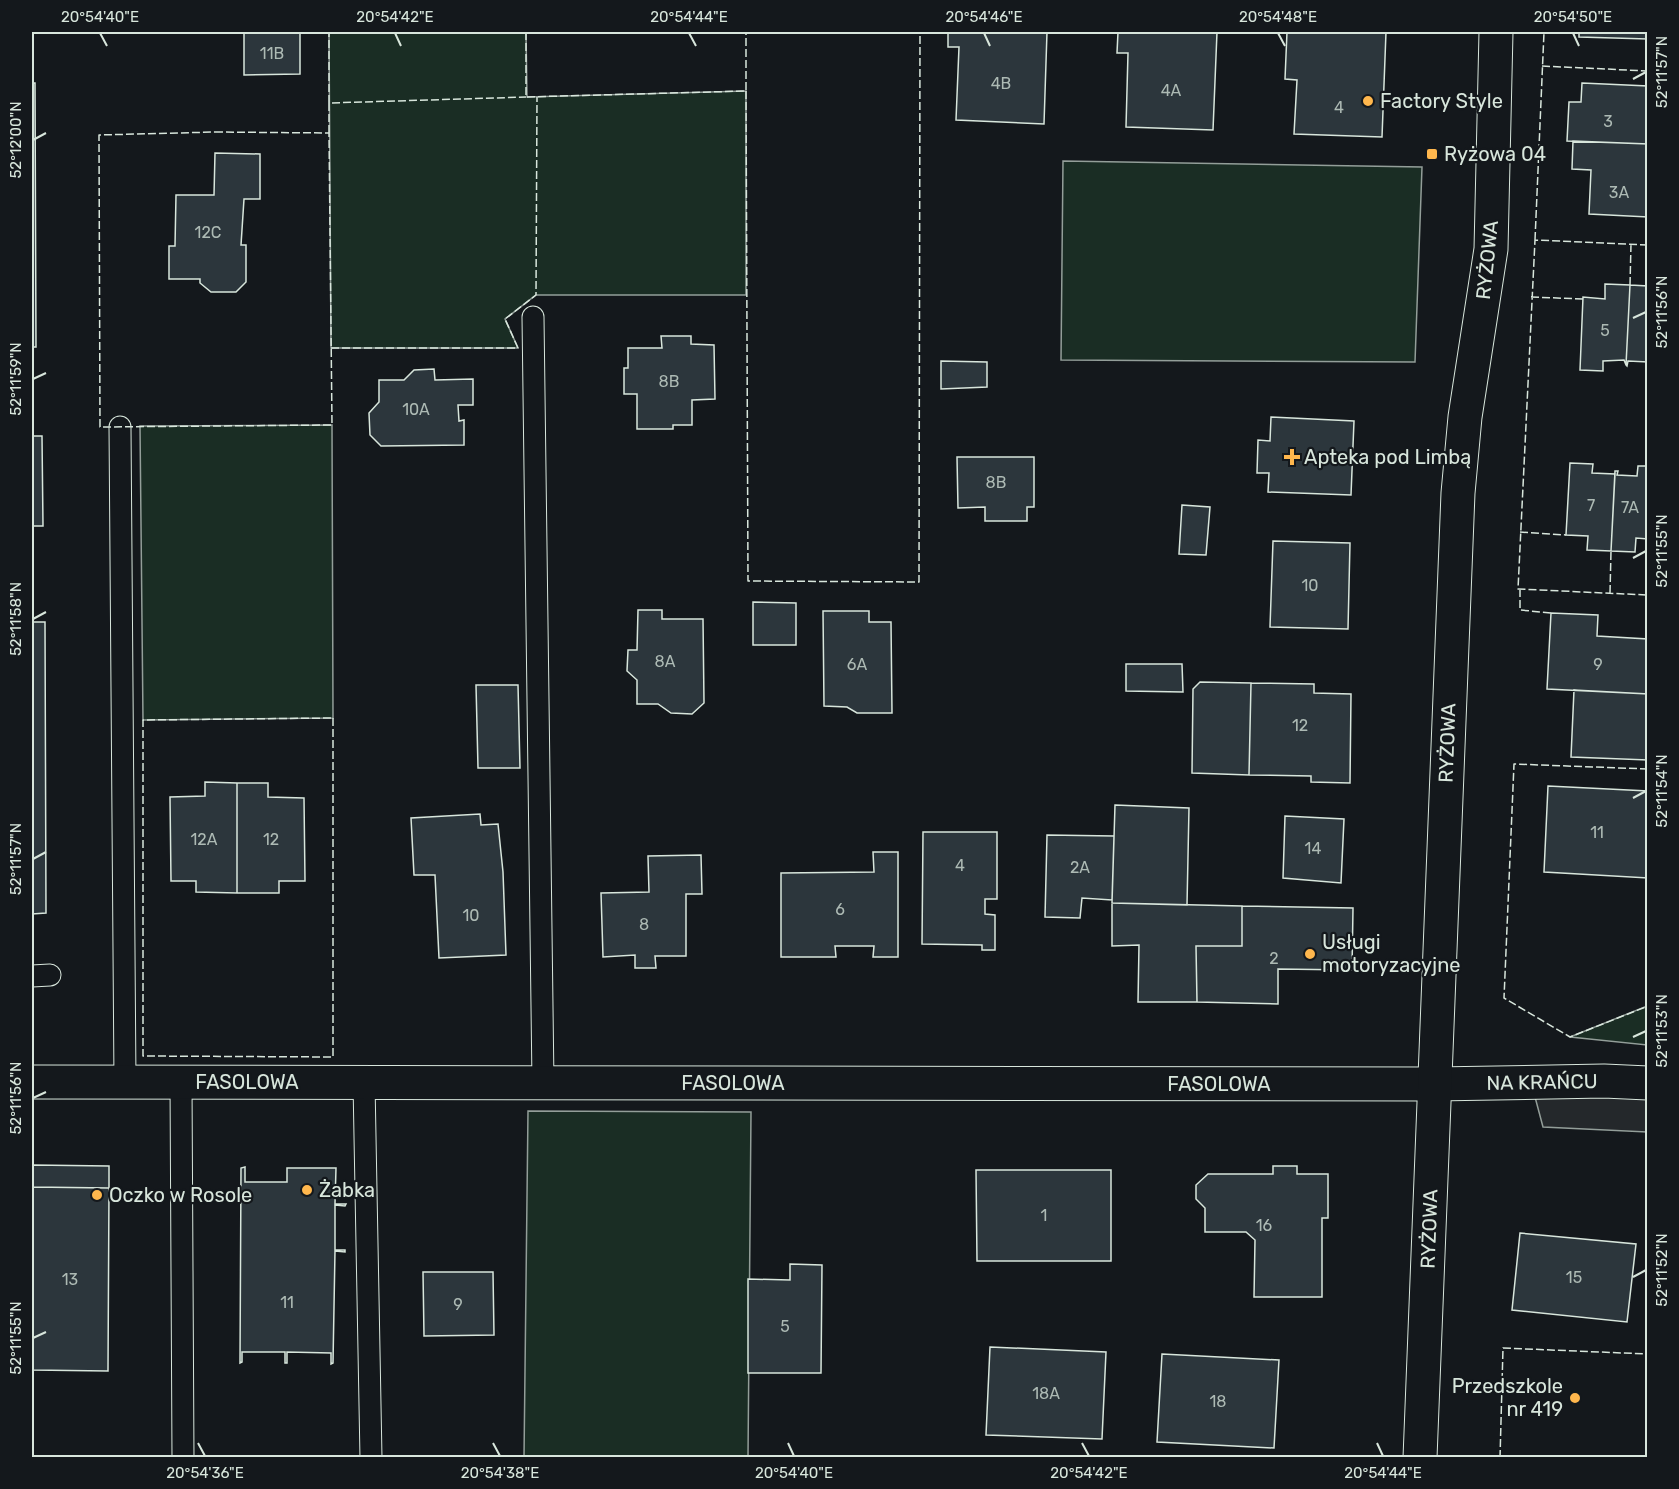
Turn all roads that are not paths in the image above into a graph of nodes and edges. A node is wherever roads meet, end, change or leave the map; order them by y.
1 (1496, 32) edge
2 (533, 317) dead end
3 (120, 427) dead end
4 (32, 1082) edge
5 (124, 1082) junction
6 (181, 1082) junction
7 (364, 1083) junction
8 (543, 1083) junction
9 (1647, 1083) edge
10 (1436, 1084) junction
11 (183, 1458) edge
12 (371, 1458) edge
13 (1420, 1458) edge

1 - 10 street, RYŻOWA
2 - 8 lane
3 - 5 lane
4 - 5 street, FASOLOWA
5 - 6 street, FASOLOWA
6 - 7 street, FASOLOWA
6 - 11 lane
7 - 8 street, FASOLOWA
7 - 12 lane
8 - 10 street, FASOLOWA
9 - 10 street, NA KRAŃCU
10 - 13 street, RYŻOWA

